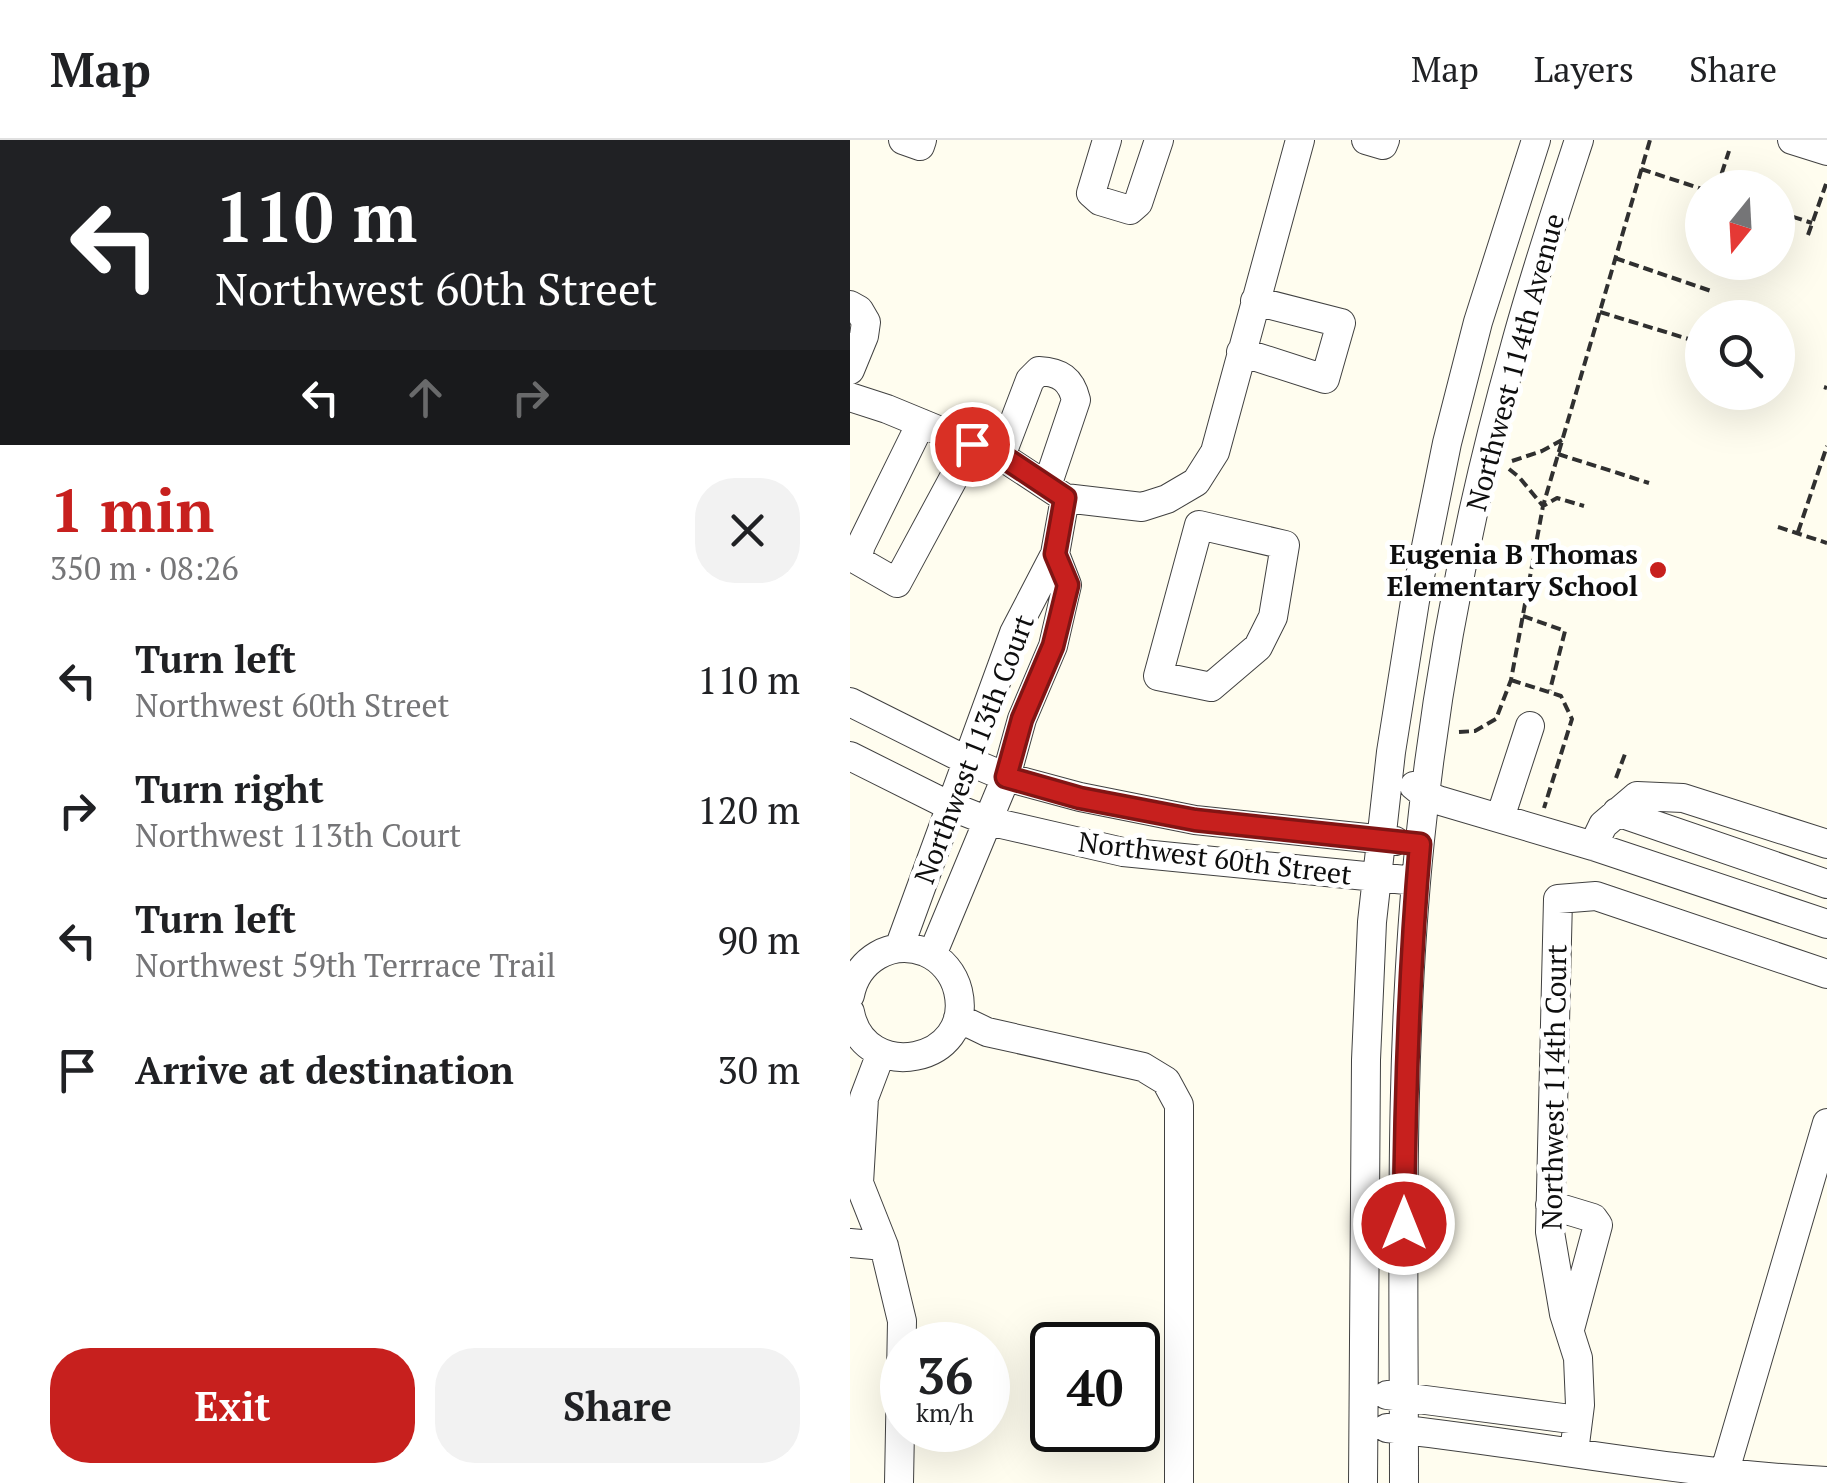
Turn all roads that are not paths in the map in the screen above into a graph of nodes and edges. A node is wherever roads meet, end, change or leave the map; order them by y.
1 (903, 140) edge
2 (922, 140) edge
3 (1108, 140) edge
4 (1160, 140) edge
5 (1300, 140) edge
6 (1366, 140) edge
7 (1385, 140) edge
8 (1536, 140) edge
9 (1579, 140) edge
10 (1792, 140) edge
11 (1827, 151) edge
12 (1255, 302) junction
13 (850, 305) edge
14 (1241, 352) junction
15 (850, 370) edge
16 (1459, 394) junction
17 (850, 396) edge
18 (921, 423) junction
19 (1491, 437) junction
20 (972, 444) junction
21 (1002, 456) junction
22 (1056, 492) junction
23 (1167, 499) junction
24 (1199, 526) junction
25 (1055, 554) junction
26 (850, 702) edge
27 (1530, 726) dead end
28 (1390, 752) junction
29 (850, 756) edge
30 (968, 760) junction
31 (1006, 777) junction
32 (1425, 795) junction
33 (1615, 801) junction
34 (950, 806) junction
35 (1163, 813) junction
36 (1500, 818) junction
37 (988, 820) junction
38 (1380, 840) junction
39 (1420, 844) junction
40 (1827, 844) edge
41 (1592, 846) junction
42 (1156, 856) junction
43 (1376, 878) junction
44 (1416, 881) junction
45 (1827, 884) edge
46 (1827, 924) edge
47 (899, 948) junction
48 (932, 955) junction
49 (1827, 974) edge
50 (850, 994) edge
51 (958, 1018) junction
52 (882, 1054) junction
53 (1827, 1123) edge
54 (1550, 1205) junction
55 (850, 1243) edge
56 (884, 1246) junction
57 (1569, 1331) junction
58 (1364, 1392) junction
59 (1403, 1397) junction
60 (1524, 1412) junction
61 (1578, 1420) junction
62 (1363, 1425) junction
63 (1404, 1430) junction
64 (1521, 1445) junction
65 (1574, 1452) junction
66 (1724, 1474) junction
67 (1827, 1481) edge
68 (899, 1483) edge
69 (1179, 1483) edge
70 (1363, 1483) edge
71 (1404, 1483) edge

1 - 2 street
3 - 4 street
5 - 12 street
6 - 7 street
8 - 16 street, Northwest 114th Avenue
9 - 19 street, Northwest 114th Avenue
10 - 11 street
12 - 14 street
12 - 14 street
13 - 15 street
14 - 23 street
16 - 19 street
16 - 28 street, Northwest 114th Avenue
17 - 18 street
18 - 20 street
18 - 20 street
19 - 32 street, Northwest 114th Avenue
20 - 21 street
21 - 22 street
21 - 22 street, Northwest 113th Court
22 - 23 street
22 - 25 street, Northwest 113th Court
23 - 24 street
24 - 24 street
25 - 30 street, Northwest 113th Court
25 - 31 street, Northwest 113th Court
26 - 30 street, Northwest 60th Street
27 - 36 street
28 - 32 street
28 - 38 street, Northwest 114th Avenue
29 - 34 street, Northwest 60th Street
30 - 31 street, Northwest 60th Street
30 - 34 street, Northwest 113th Court
31 - 35 street, Northwest 60th Street
31 - 37 street, Northwest 113th Court
32 - 36 street
32 - 39 street, Northwest 114th Avenue
33 - 40 street
33 - 41 street
33 - 45 street
34 - 37 street, Northwest 60th Street
34 - 47 street, Northwest 113th Court
35 - 38 street, Northwest 60th Street
35 - 42 street
36 - 41 street
37 - 42 street, Northwest 60th Street
37 - 48 street, Northwest 113th Court
38 - 39 street, Northwest 60th Street
38 - 43 street, Northwest 114th Avenue
39 - 44 street, Northwest 114th Avenue
41 - 46 street
42 - 43 street, Northwest 60th Street
43 - 44 street, Northwest 60th Street
43 - 58 street, Northwest 114th Avenue
44 - 59 street, Northwest 114th Avenue
47 - 48 street
47 - 50 street
48 - 51 street
49 - 54 street, Northwest 114th Court
50 - 52 street
51 - 52 street
51 - 69 street
52 - 56 street
53 - 66 street
54 - 57 street, Northwest 114th Court
54 - 57 street
55 - 56 street
56 - 68 street
57 - 61 street, Northwest 114th Court
58 - 59 street
58 - 62 street, Northwest 114th Avenue
59 - 60 street
59 - 63 street, Northwest 114th Avenue
60 - 61 street
60 - 64 street
61 - 65 street, Northwest 114th Court
62 - 63 street
62 - 70 street, Northwest 114th Avenue
63 - 64 street
63 - 71 street, Northwest 114th Avenue
64 - 65 street
65 - 66 street
66 - 67 street

